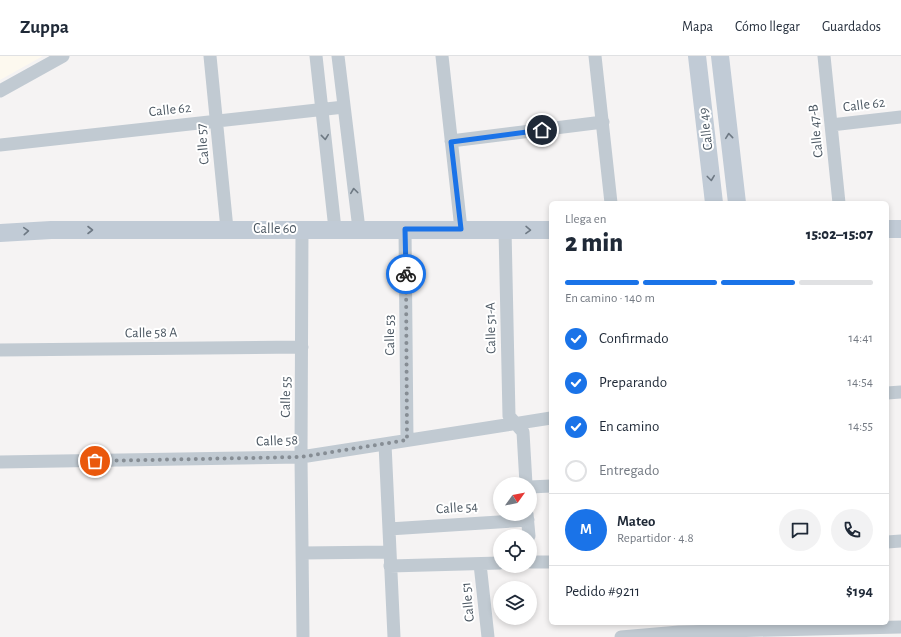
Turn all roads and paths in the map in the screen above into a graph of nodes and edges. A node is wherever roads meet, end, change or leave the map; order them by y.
1 (63, 56) edge
2 (210, 56) edge
3 (316, 56) edge
4 (338, 56) edge
5 (442, 56) edge
6 (595, 56) edge
7 (824, 56) edge
8 (720, 57) edge
9 (698, 58) edge
10 (0, 91) edge
11 (344, 107) junction
12 (322, 109) junction
13 (901, 117) edge
14 (217, 121) junction
15 (603, 122) junction
16 (831, 125) junction
17 (451, 142) junction
18 (0, 145) edge
19 (611, 201) edge
20 (714, 201) edge
21 (737, 201) edge
22 (839, 201) edge
23 (302, 229) junction
24 (335, 229) junction
25 (359, 229) junction
26 (405, 229) junction
27 (461, 229) junction
28 (505, 229) junction
29 (889, 229) edge
30 (901, 229) edge
31 (227, 230) junction
32 (549, 230) edge
33 (0, 233) edge
34 (302, 347) junction
35 (0, 350) edge
36 (901, 392) edge
37 (889, 393) edge
38 (549, 418) edge
39 (516, 423) junction
40 (407, 440) junction
41 (385, 444) junction
42 (301, 457) junction
43 (0, 462) edge
44 (526, 477) edge
45 (549, 486) edge
46 (537, 487) edge
47 (493, 520) edge
48 (389, 529) junction
49 (901, 541) edge
50 (889, 542) edge
51 (302, 552) junction
52 (390, 552) junction
53 (537, 562) edge
54 (549, 562) edge
55 (493, 563) edge
56 (480, 564) junction
57 (390, 566) junction
58 (901, 626) edge
59 (679, 631) edge
60 (303, 637) edge
61 (394, 637) edge
62 (488, 637) edge
63 (621, 637) edge

1 - 10 street
2 - 14 street, Calle 57
3 - 12 street
4 - 11 street
5 - 17 street
6 - 15 street
7 - 16 street, Calle 47-B
8 - 9 street
21 -> 8 street, Calle 49
9 -> 20 street, Calle 49
11 - 12 street, Calle 62
25 -> 11 street
12 - 14 street, Calle 62
12 -> 24 street
13 - 16 street, Calle 62
14 - 18 street, Calle 62
14 - 31 street, Calle 57
15 - 17 street
15 - 19 street
16 - 22 street, Calle 47-B
17 - 27 street
23 - 24 street, Calle 60
23 - 31 street, Calle 60
23 - 34 street, Calle 55
24 - 25 street, Calle 60
25 - 26 street, Calle 60
26 - 27 street, Calle 60
26 - 40 street, Calle 53
27 - 28 street, Calle 60
28 -> 32 street, Calle 60
28 - 39 street, Calle 51-A
29 - 30 street
33 -> 31 street, Calle 60
34 - 35 street, Calle 58 A
34 - 42 street, Calle 55
36 - 37 street
38 - 39 street, Calle 58
39 - 40 street, Calle 58
39 - 44 street
40 - 41 street, Calle 58
41 - 42 street, Calle 58
41 - 48 street
42 - 43 street, Calle 58
42 - 51 street, Calle 55
45 - 46 street
47 - 48 street, Calle 54
48 - 52 street
49 - 50 street
51 - 52 street
51 - 60 street, Calle 55
52 - 57 street
53 - 54 street
55 - 56 street
56 - 57 street
56 - 62 street, Calle 51
57 - 61 street
58 - 59 street
59 - 63 street

